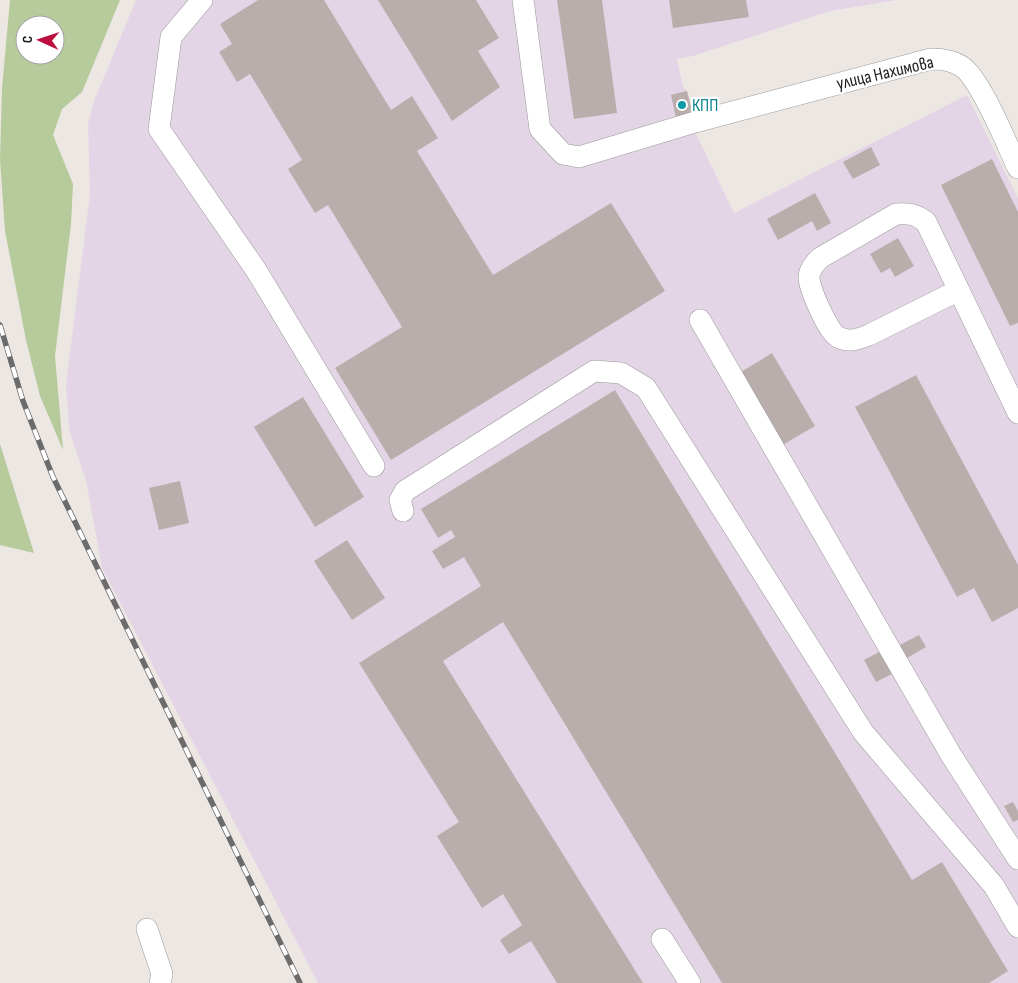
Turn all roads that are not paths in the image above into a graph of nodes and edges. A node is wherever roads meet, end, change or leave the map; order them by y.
1 (202, 0) edge
2 (523, 0) edge
3 (1018, 168) edge
4 (959, 290) junction
5 (700, 320) dead end
6 (1018, 413) edge
7 (374, 466) dead end
8 (403, 511) dead end
9 (1018, 859) edge
10 (1018, 927) edge
11 (147, 929) dead end
12 (662, 939) dead end
13 (160, 983) edge
14 (690, 983) edge

1 - 7 street
2 - 3 street, улица Нахимова
4 - 4 street
4 - 6 street
5 - 9 street
8 - 10 street
11 - 13 street
12 - 14 street

